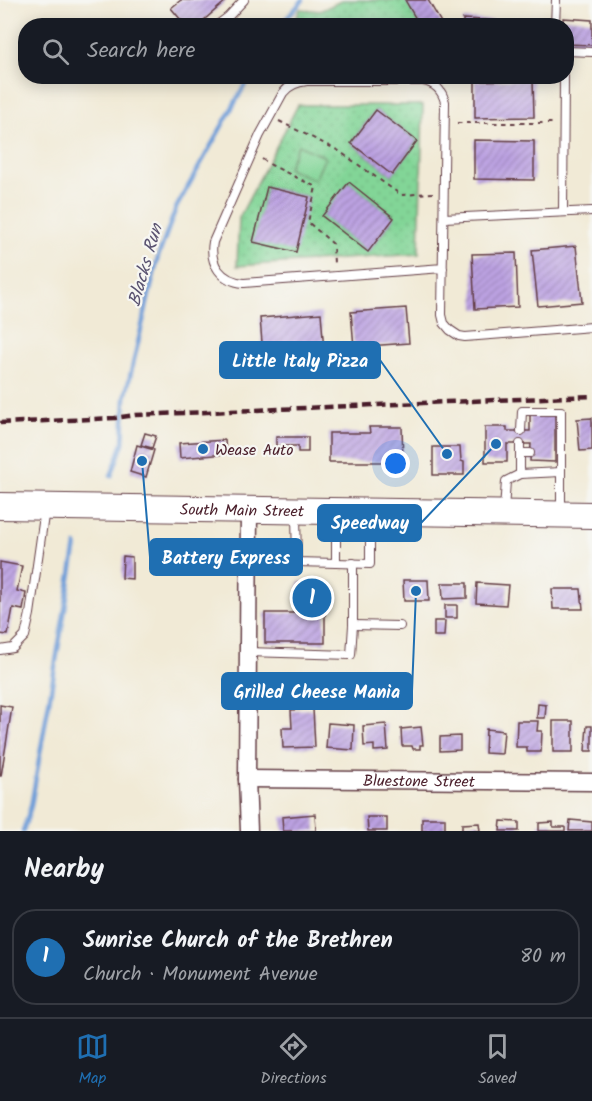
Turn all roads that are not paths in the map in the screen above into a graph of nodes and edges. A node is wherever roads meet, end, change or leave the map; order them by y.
1 (244, 0) edge
2 (556, 0) edge
3 (227, 18) edge
4 (555, 18) edge
5 (574, 51) edge
6 (592, 52) edge
7 (293, 84) edge
8 (433, 84) edge
9 (564, 84) edge
10 (592, 211) edge
11 (563, 212) junction
12 (444, 218) junction
13 (443, 268) junction
14 (592, 327) edge
15 (524, 427) dead end
16 (530, 453) dead end
17 (561, 472) junction
18 (520, 474) junction
19 (0, 506) edge
20 (45, 506) junction
21 (249, 510) junction
22 (296, 510) junction
23 (336, 512) junction
24 (370, 512) junction
25 (504, 513) junction
26 (561, 514) junction
27 (592, 515) edge
28 (336, 563) junction
29 (353, 563) junction
30 (353, 625) junction
31 (400, 626) dead end
32 (0, 650) edge
33 (247, 651) junction
34 (247, 779) junction
35 (592, 782) edge
36 (249, 831) edge

1 - 3 lane
2 - 4 lane
5 - 6 lane
7 - 13 lane
8 - 12 lane
9 - 11 lane
10 - 11 lane
11 - 12 lane
12 - 13 lane
13 - 14 lane
15 - 17 lane
16 - 18 lane
17 - 18 lane
17 - 26 lane
18 - 25 lane
19 - 20 main road, South Main Street
20 - 21 main road, South Main Street
20 - 32 lane
21 - 22 main road, South Main Street
21 - 33 street
22 - 23 main road, South Main Street
22 - 28 lane
23 - 24 main road, South Main Street
23 - 28 lane
24 - 25 main road, South Main Street
24 - 29 lane
25 - 26 main road, South Main Street
26 - 27 main road, South Main Street
28 - 29 lane
29 - 30 lane
30 - 31 lane
30 - 33 lane
33 - 34 street
34 - 35 street, Bluestone Street
34 - 36 street

